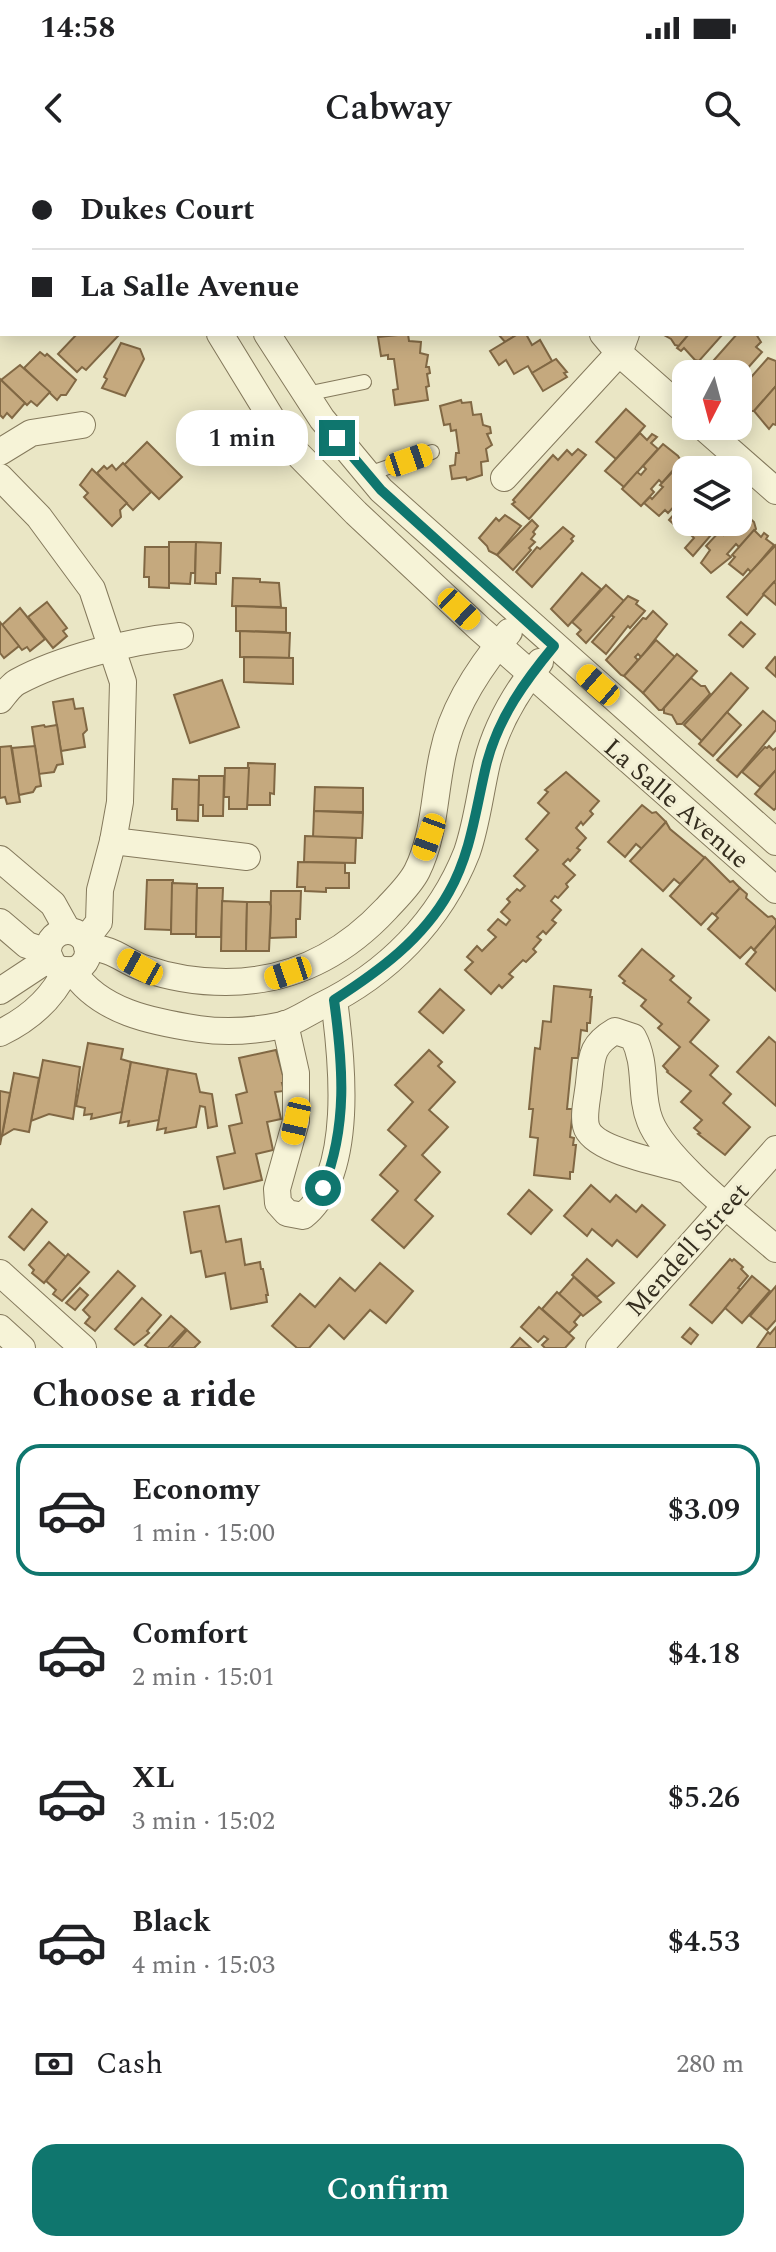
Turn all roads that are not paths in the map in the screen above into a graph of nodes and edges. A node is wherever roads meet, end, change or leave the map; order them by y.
1 (221, 336) edge
2 (268, 336) edge
3 (616, 340) edge
4 (364, 382) dead end
5 (306, 394) junction
6 (672, 398) edge
7 (82, 425) dead end
8 (718, 440) edge
9 (0, 452) edge
10 (432, 452) dead end
11 (368, 474) junction
12 (0, 477) edge
13 (504, 478) dead end
14 (776, 491) edge
15 (521, 616) junction
16 (180, 636) dead end
17 (498, 644) junction
18 (554, 646) junction
19 (111, 649) junction
20 (531, 674) junction
21 (0, 700) edge
22 (113, 841) junction
23 (776, 842) edge
24 (247, 857) dead end
25 (0, 859) edge
26 (776, 890) edge
27 (0, 922) edge
28 (79, 938) junction
29 (59, 963) junction
30 (0, 991) edge
31 (334, 1000) junction
32 (285, 1024) junction
33 (0, 1033) edge
34 (776, 1149) edge
35 (686, 1170) junction
36 (727, 1206) junction
37 (776, 1249) edge
38 (0, 1273) edge
39 (0, 1328) edge
40 (22, 1348) edge
41 (83, 1348) edge
42 (599, 1348) edge

1 - 17 street, La Salle Avenue
2 - 5 street, La Salle Avenue
3 - 6 street
3 - 13 street
4 - 5 lane
5 - 11 street, La Salle Avenue
7 - 9 street
8 - 14 street
10 - 11 lane
11 - 15 street, La Salle Avenue
12 - 19 street
15 - 17 street
15 - 18 street, La Salle Avenue
16 - 19 street
17 - 20 street, La Salle Avenue
17 - 28 street
18 - 20 street
18 - 23 street, La Salle Avenue
19 - 21 street
19 - 22 street
20 - 26 street, La Salle Avenue
20 - 31 street
22 - 24 street
22 - 28 street
25 - 28 street
27 - 29 street
28 - 29 street
28 - 29 street
29 - 30 street
29 - 32 street
29 - 33 street
31 - 32 street
31 - 32 street
34 - 36 street, Mendell Street
35 - 35 street
35 - 36 street
36 - 37 street
36 - 42 street, Mendell Street
38 - 41 street
39 - 40 street

